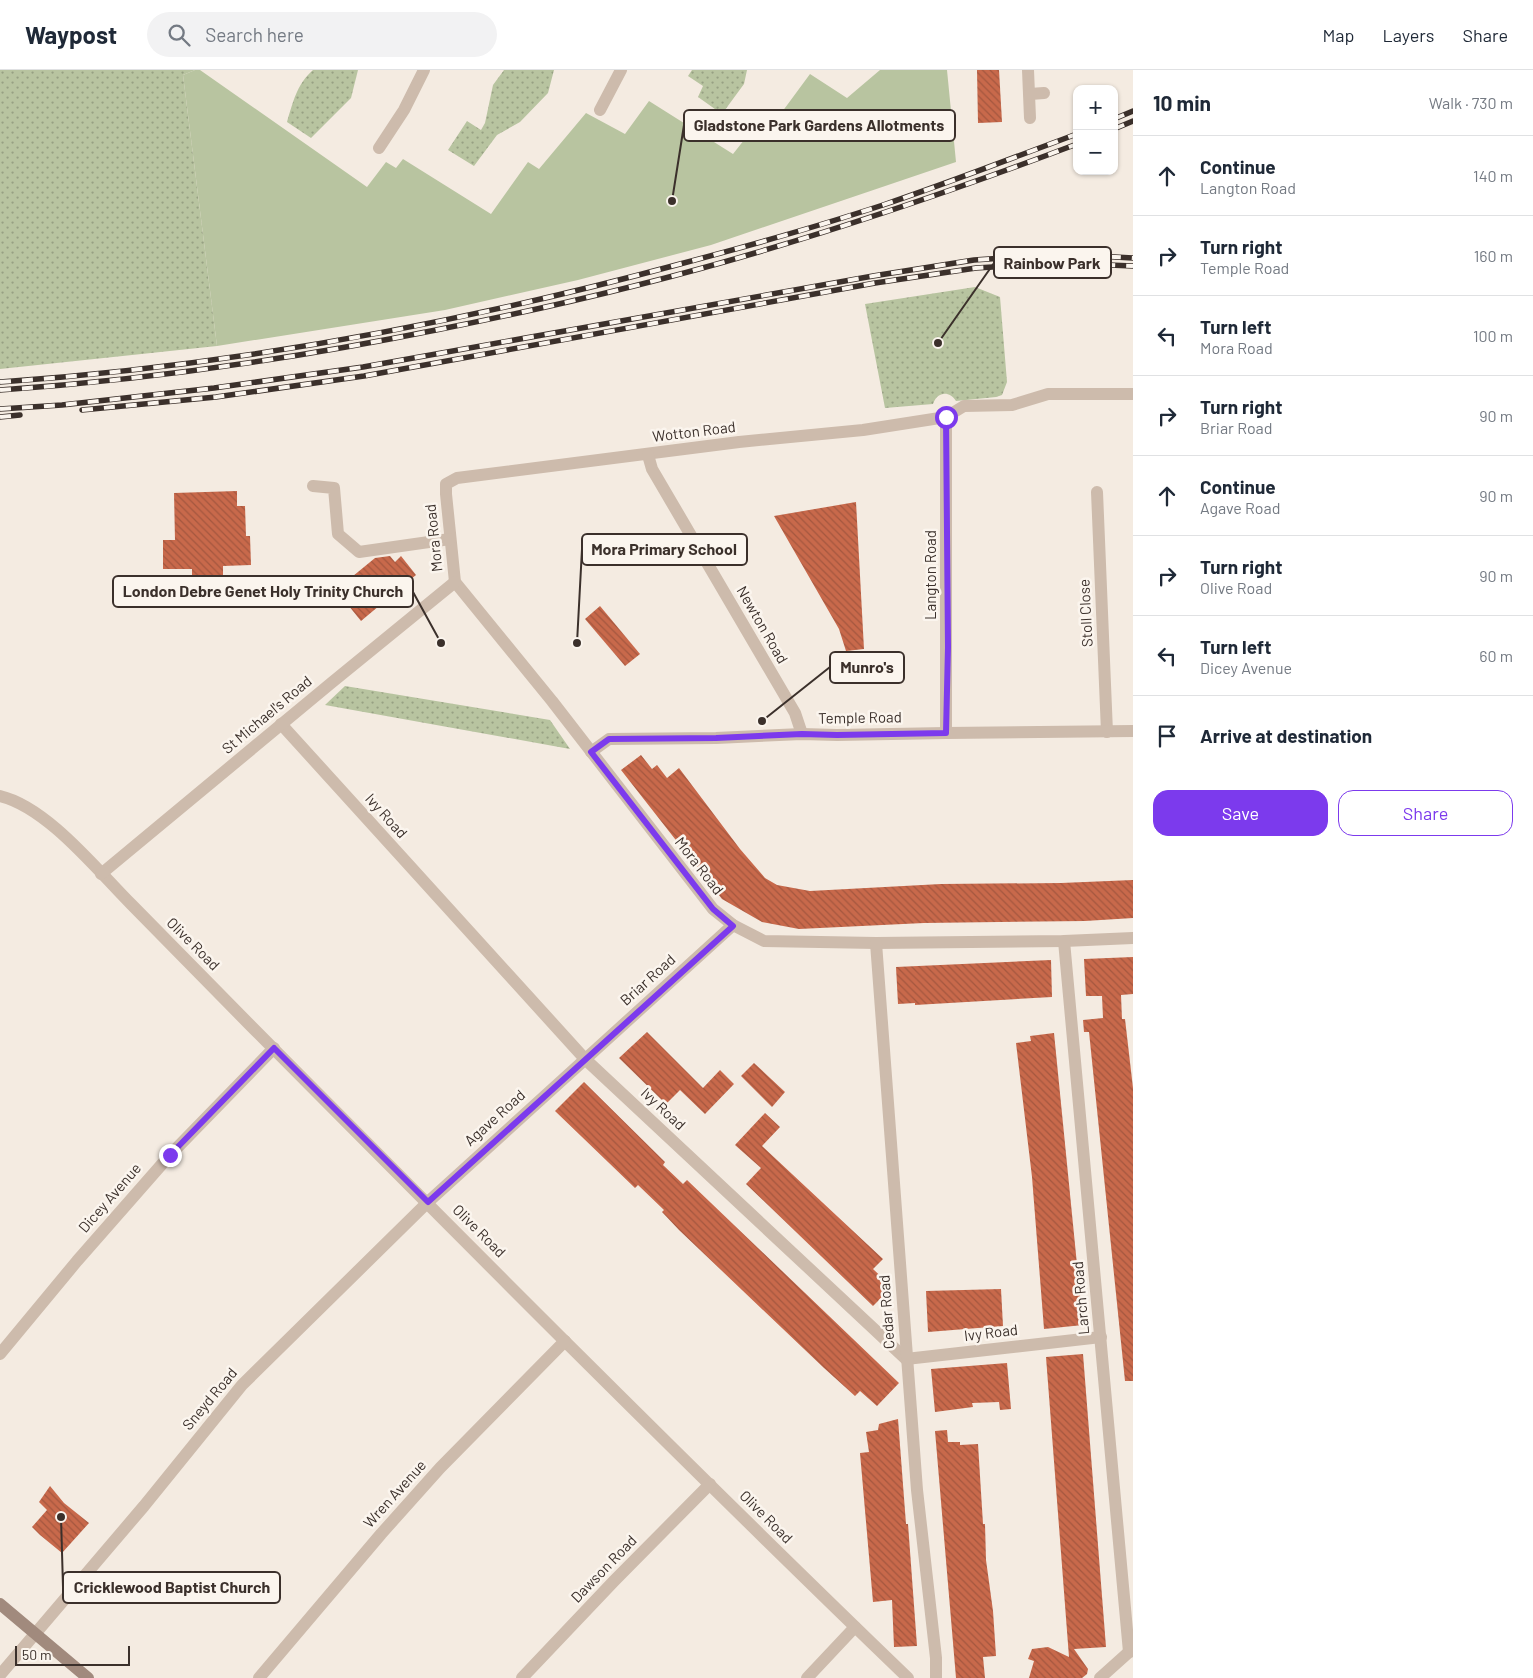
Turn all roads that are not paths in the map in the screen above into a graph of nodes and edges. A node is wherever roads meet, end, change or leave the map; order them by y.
1 (424, 70) edge
2 (621, 70) edge
3 (1028, 70) edge
4 (1044, 93) dead end
5 (1030, 94) junction
6 (600, 110) dead end
7 (1030, 118) dead end
8 (379, 148) dead end
9 (1133, 394) edge
10 (946, 417) junction
11 (648, 455) junction
12 (446, 484) joint
13 (313, 486) dead end
14 (1097, 492) dead end
15 (450, 539) junction
16 (455, 582) junction
17 (282, 724) junction
18 (1133, 731) edge
19 (1108, 732) junction
20 (946, 733) junction
21 (802, 734) junction
22 (591, 752) junction
23 (0, 796) edge
24 (101, 874) junction
25 (733, 926) junction
26 (1133, 938) edge
27 (1064, 941) junction
28 (876, 943) junction
29 (274, 1048) junction
30 (585, 1059) junction
31 (428, 1202) junction
32 (1100, 1337) junction
33 (565, 1340) junction
34 (0, 1354) edge
35 (906, 1359) junction
36 (710, 1484) junction
37 (0, 1604) edge
38 (856, 1628) junction
39 (35, 1633) junction
40 (1131, 1652) edge
41 (0, 1675) edge
42 (88, 1678) edge
43 (259, 1678) edge
44 (522, 1678) edge
45 (807, 1678) edge
46 (908, 1678) edge
47 (936, 1678) edge
48 (1100, 1678) edge

1 - 8 street
2 - 6 street
3 - 5 street
4 - 5 street
5 - 7 street
9 - 10 street, Wotton Road
10 - 11 street, Wotton Road
10 - 20 street, Langton Road
11 - 12 street, Wotton Road
11 - 21 street, Newton Road
12 - 15 street, Mora Road
13 - 15 street
14 - 19 street, Stoll Close
15 - 16 street, Mora Road
16 - 17 street, St Michael's Road
16 - 22 street, Mora Road
17 - 24 street, St Michael's Road
17 - 30 street, Ivy Road
18 - 19 street, Temple Road
19 - 20 street, Temple Road
20 - 21 street, Temple Road
21 - 22 street, Temple Road
22 - 25 street, Mora Road
23 - 24 street, Olive Road
24 - 29 street, Olive Road
25 - 28 street, Mora Road
25 - 30 street, Briar Road
26 - 27 street, Mora Road
27 - 28 street, Mora Road
27 - 32 street, Larch Road
28 - 35 street, Cedar Road
29 - 31 street, Olive Road
29 - 34 street, Dicey Avenue
30 - 31 street, Agave Road
30 - 35 street, Ivy Road
31 - 33 street, Olive Road
31 - 39 street, Sneyd Road
32 - 35 street, Ivy Road
32 - 40 street, Larch Road
33 - 36 street, Olive Road
33 - 43 street, Wren Avenue
35 - 47 street, Cedar Road
36 - 38 street, Olive Road
36 - 44 street, Dawson Road
37 - 39 street
38 - 45 street
38 - 46 street, Olive Road
39 - 41 street, Sneyd Road
39 - 42 street
40 - 48 street

